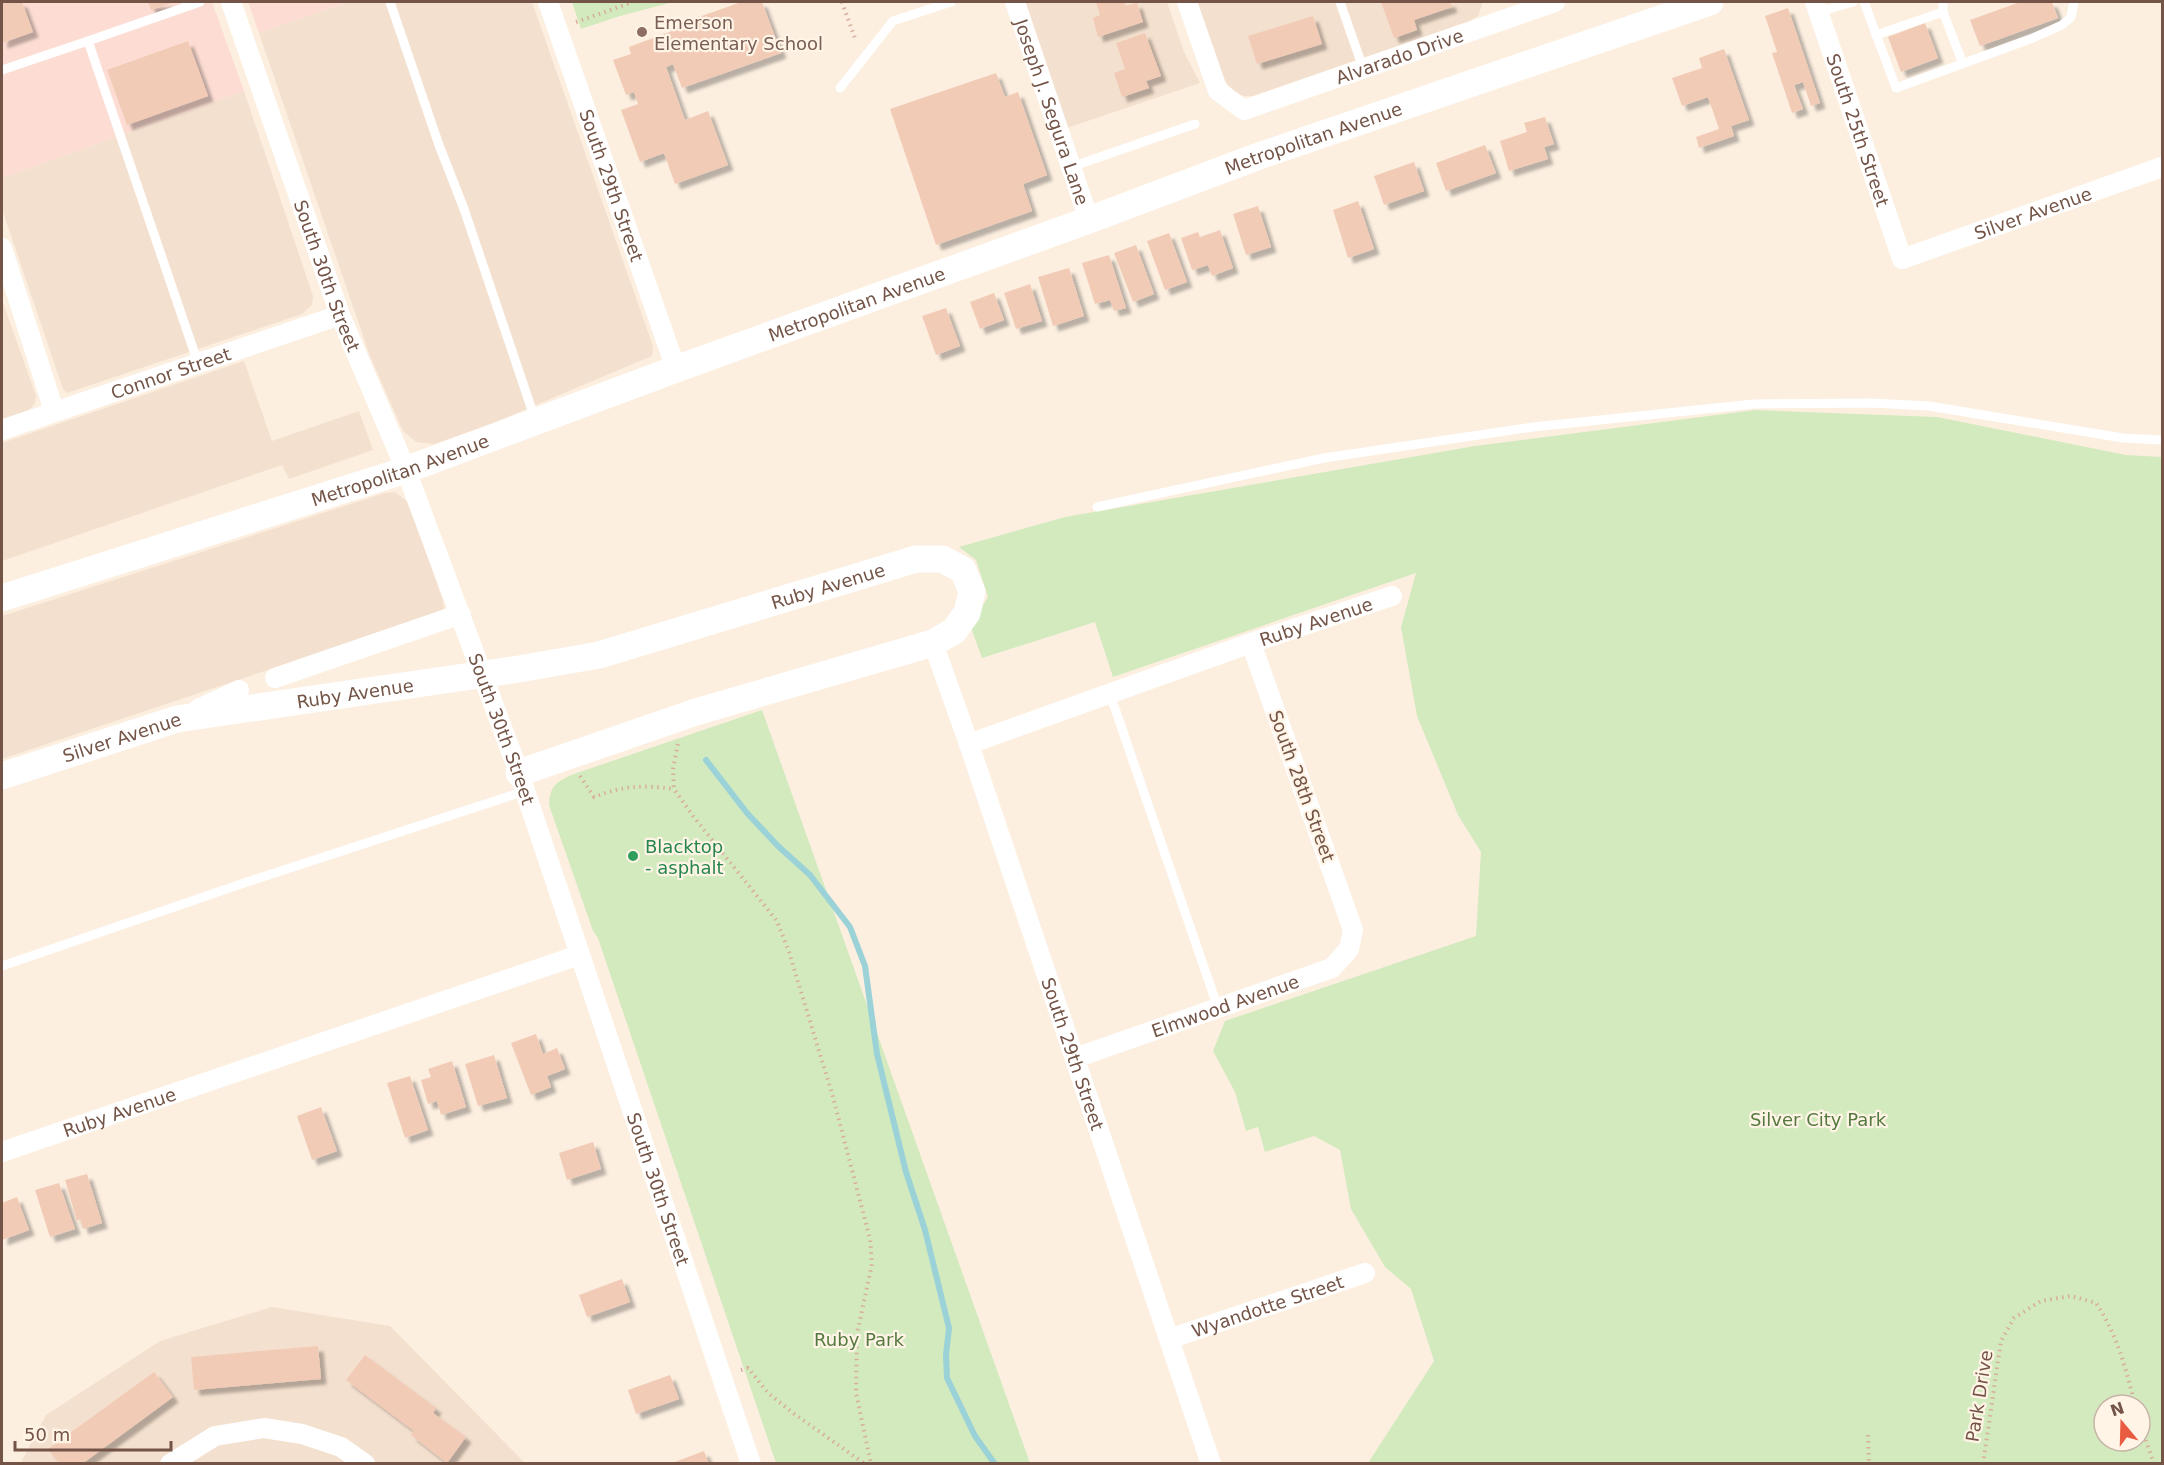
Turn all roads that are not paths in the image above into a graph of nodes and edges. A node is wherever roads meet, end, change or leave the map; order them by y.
1 (200, 2) edge
2 (231, 2) edge
3 (390, 2) edge
4 (548, 2) edge
5 (951, 2) edge
6 (1015, 2) edge
7 (1187, 2) edge
8 (1340, 2) edge
9 (1555, 2) edge
10 (1710, 2) edge
11 (1853, 2) edge
12 (1864, 2) edge
13 (1943, 2) edge
14 (2074, 2) edge
15 (1816, 7) edge
16 (1507, 9) edge
17 (1942, 12) junction
18 (1876, 35) junction
19 (88, 41) junction
20 (1963, 64) junction
21 (1363, 68) junction
22 (2, 70) edge
23 (840, 88) dead end
24 (1195, 124) dead end
25 (1071, 167) junction
26 (2163, 167) edge
27 (1089, 220) junction
28 (2, 248) edge
29 (1902, 259) joint
30 (340, 315) junction
31 (198, 363) junction
32 (676, 369) junction
33 (54, 411) junction
34 (536, 421) junction
35 (2, 430) edge
36 (2163, 440) edge
37 (406, 470) junction
38 (1098, 507) dead end
39 (1392, 596) dead end
40 (2, 598) edge
41 (461, 614) junction
42 (933, 643) junction
43 (1251, 643) junction
44 (274, 678) dead end
45 (239, 690) dead end
46 (1110, 694) junction
47 (177, 718) junction
48 (969, 744) junction
49 (2, 776) edge
50 (522, 782) junction
51 (1353, 930) joint
52 (579, 955) junction
53 (2, 966) edge
54 (1218, 1008) junction
55 (1075, 1058) junction
56 (2, 1152) edge
57 (1365, 1273) dead end
58 (1169, 1339) junction
59 (170, 1464) edge
60 (365, 1464) edge
61 (752, 1464) edge
62 (1211, 1464) edge

1 - 19 lane
2 - 30 street, South 30th Street
3 - 34 lane
4 - 32 street, South 29th Street
5 - 23 lane
6 - 25 street, Joseph J. Segura Lane
7 - 21 street, Alvarado Drive
8 - 21 lane
9 - 16 street, Alvarado Drive
10 - 27 main road, Metropolitan Avenue
11 - 15 lane
12 - 18 lane
13 - 17 lane
14 - 20 lane
15 - 29 street, South 25th Street
16 - 21 street, Alvarado Drive
17 - 18 lane
17 - 20 lane
18 - 20 lane
19 - 22 lane
19 - 31 lane
24 - 25 lane
25 - 27 street, Joseph J. Segura Lane
26 - 29 street, Silver Avenue
27 - 32 main road, Metropolitan Avenue
28 - 33 street
30 - 31 street, Connor Street
30 - 37 street, South 30th Street
31 - 33 street, Connor Street
32 - 34 main road, Metropolitan Avenue
33 - 35 street, Connor Street
34 - 37 main road, Metropolitan Avenue
36 - 38 lane
37 - 40 main road, Metropolitan Avenue
37 - 41 street, South 30th Street
39 - 43 street, Ruby Avenue
41 - 44 street
41 - 50 street, South 30th Street
42 - 47 main road, Ruby Avenue
42 - 48 street, South 29th Street
42 - 50 main road, Ruby Avenue
43 - 46 street, Ruby Avenue
43 - 51 street, South 28th Street
45 - 47 street, Silver Avenue
46 - 48 street, Ruby Avenue
46 - 54 lane
47 - 49 main road, Silver Avenue
48 - 55 street, South 29th Street
50 - 52 street, South 30th Street
50 - 53 lane
51 - 54 street, Elmwood Avenue
52 - 56 street, Ruby Avenue
52 - 61 street, South 30th Street
54 - 55 street, Elmwood Avenue
55 - 58 street, South 29th Street
57 - 58 street, Wyandotte Street
58 - 62 street, South 29th Street
59 - 60 street

